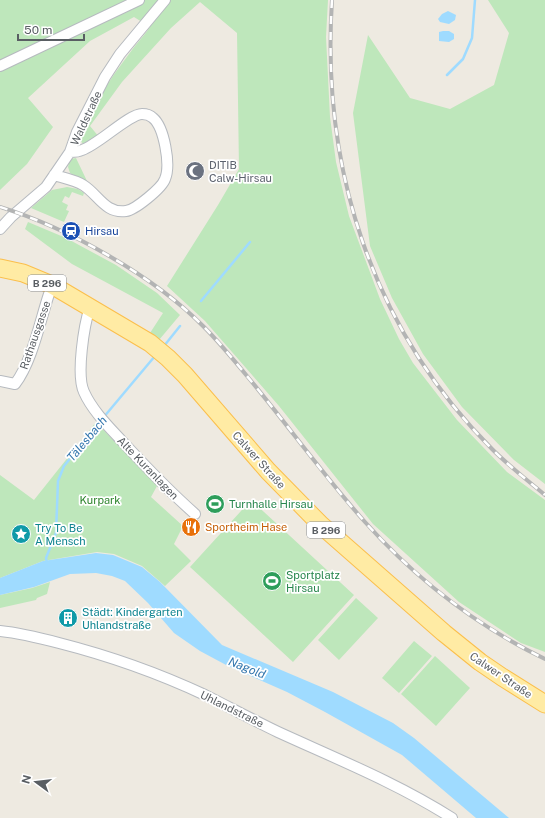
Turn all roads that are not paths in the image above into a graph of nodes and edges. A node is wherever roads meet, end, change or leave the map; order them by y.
1 (139, 0) edge
2 (165, 0) edge
3 (0, 66) edge
4 (70, 152) junction
5 (54, 175) junction
6 (0, 229) edge
7 (0, 268) edge
8 (49, 294) dead end
9 (90, 307) junction
10 (0, 381) edge
11 (195, 514) dead end
12 (0, 631) edge
13 (545, 704) edge
14 (452, 818) edge

1 - 3 street
2 - 4 street, Waldstraße
4 - 5 street, Waldstraße
4 - 5 street
5 - 6 street, Waldstraße
7 - 9 main road, Calwer Straße / B 296
8 - 10 street, Rathausgasse
9 - 11 street, Alte Kuranlagen
9 - 13 main road, Calwer Straße / B 296
12 - 14 street, Uhlandstraße

